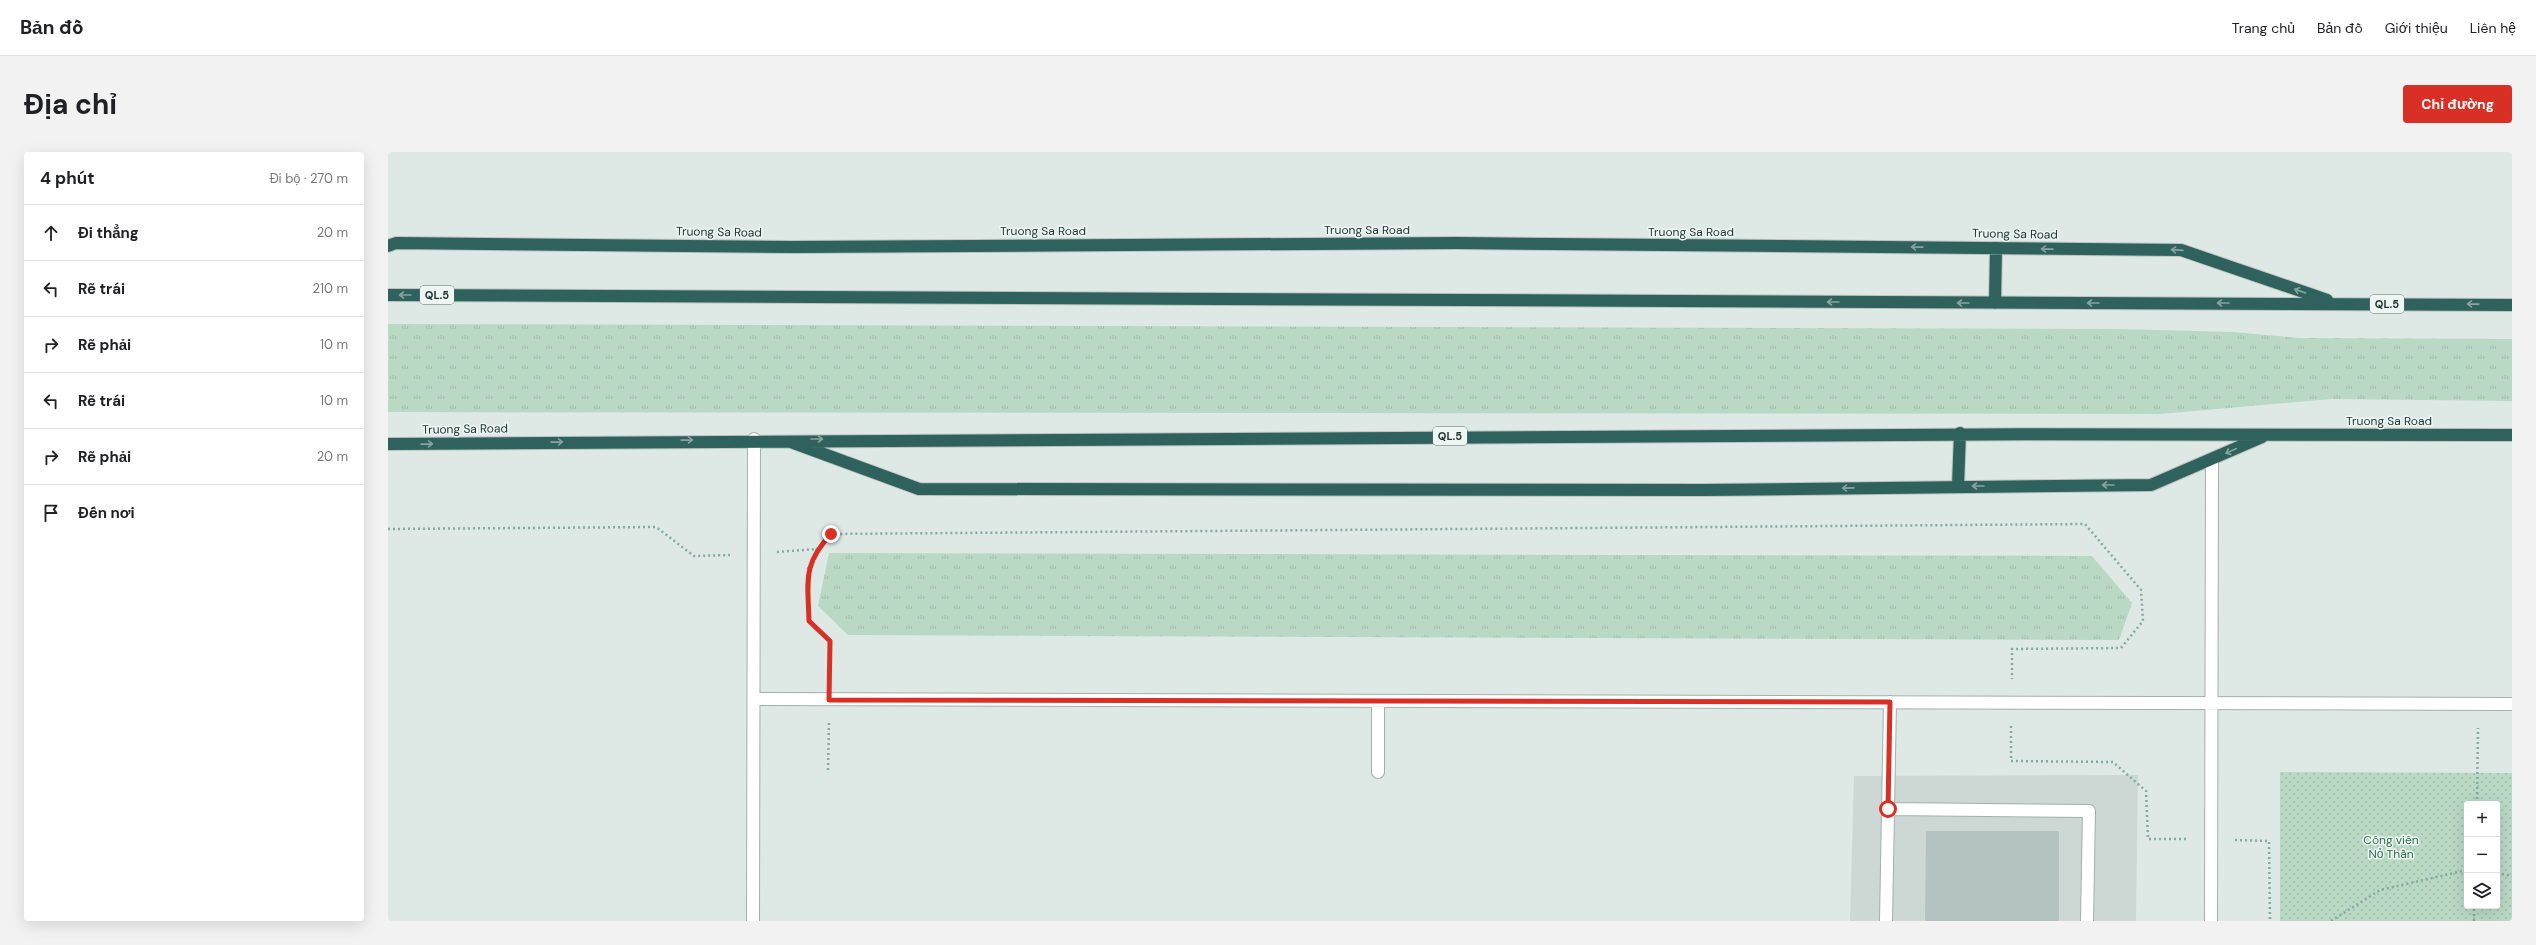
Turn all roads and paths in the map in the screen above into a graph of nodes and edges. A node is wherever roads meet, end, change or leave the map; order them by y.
1 (388, 246) edge
2 (1996, 248) junction
3 (388, 295) edge
4 (1995, 303) junction
5 (2337, 303) junction
6 (2512, 305) edge
7 (1960, 434) junction
8 (2267, 434) junction
9 (2512, 435) edge
10 (754, 439) junction
11 (783, 439) junction
12 (388, 444) edge
13 (2212, 459) junction
14 (1958, 486) junction
15 (388, 529) edge
16 (817, 549) junction
17 (754, 554) junction
18 (754, 699) junction
19 (829, 700) junction
20 (1378, 701) junction
21 (1890, 702) junction
22 (2011, 703) junction
23 (2212, 703) junction
24 (2479, 704) junction
25 (2512, 704) edge
26 (828, 770) dead end
27 (1378, 772) dead end
28 (2476, 801) edge
29 (1888, 809) junction
30 (2211, 838) junction
31 (2464, 871) edge
32 (2500, 874) edge
33 (2512, 876) edge
34 (2474, 909) edge
35 (752, 921) edge
36 (1886, 921) edge
37 (2087, 921) edge
38 (2211, 921) edge
39 (2270, 921) edge
40 (2331, 921) edge
41 (2474, 921) edge

2 -> 1 highway, Truong Sa Road / QL.5
2 - 4 highway
5 -> 2 highway, Truong Sa Road / QL.5
4 -> 3 highway, Truong Sa Road / QL.5
5 -> 4 highway, Truong Sa Road / QL.5
6 -> 5 highway, Truong Sa Road / QL.5
7 - 8 highway, Truong Sa Road / QL.5
11 -> 7 highway, Truong Sa Road / QL.5
7 - 14 highway
8 - 9 highway, Truong Sa Road / QL.5
8 -> 13 highway, Truong Sa Road / QL.5
10 - 11 highway, Truong Sa Road / QL.5
12 -> 10 highway, Truong Sa Road / QL.5
10 - 17 street
14 -> 11 highway, Truong Sa Road / QL.5
13 -> 14 highway, Truong Sa Road / QL.5
13 - 23 street
15 - 17 path
16 - 17 path
16 - 19 path
16 - 22 path
17 - 18 street
18 - 19 street
18 - 35 street
19 - 20 street
19 - 26 path
20 - 21 street
20 - 27 street
21 - 22 street
21 - 29 street
22 - 23 street
22 - 30 path
23 - 24 street
23 - 30 street
24 - 25 street
24 - 28 path
29 - 36 street
29 - 37 street
30 - 38 street
30 - 39 path
31 - 40 path
32 - 33 path
34 - 41 path

